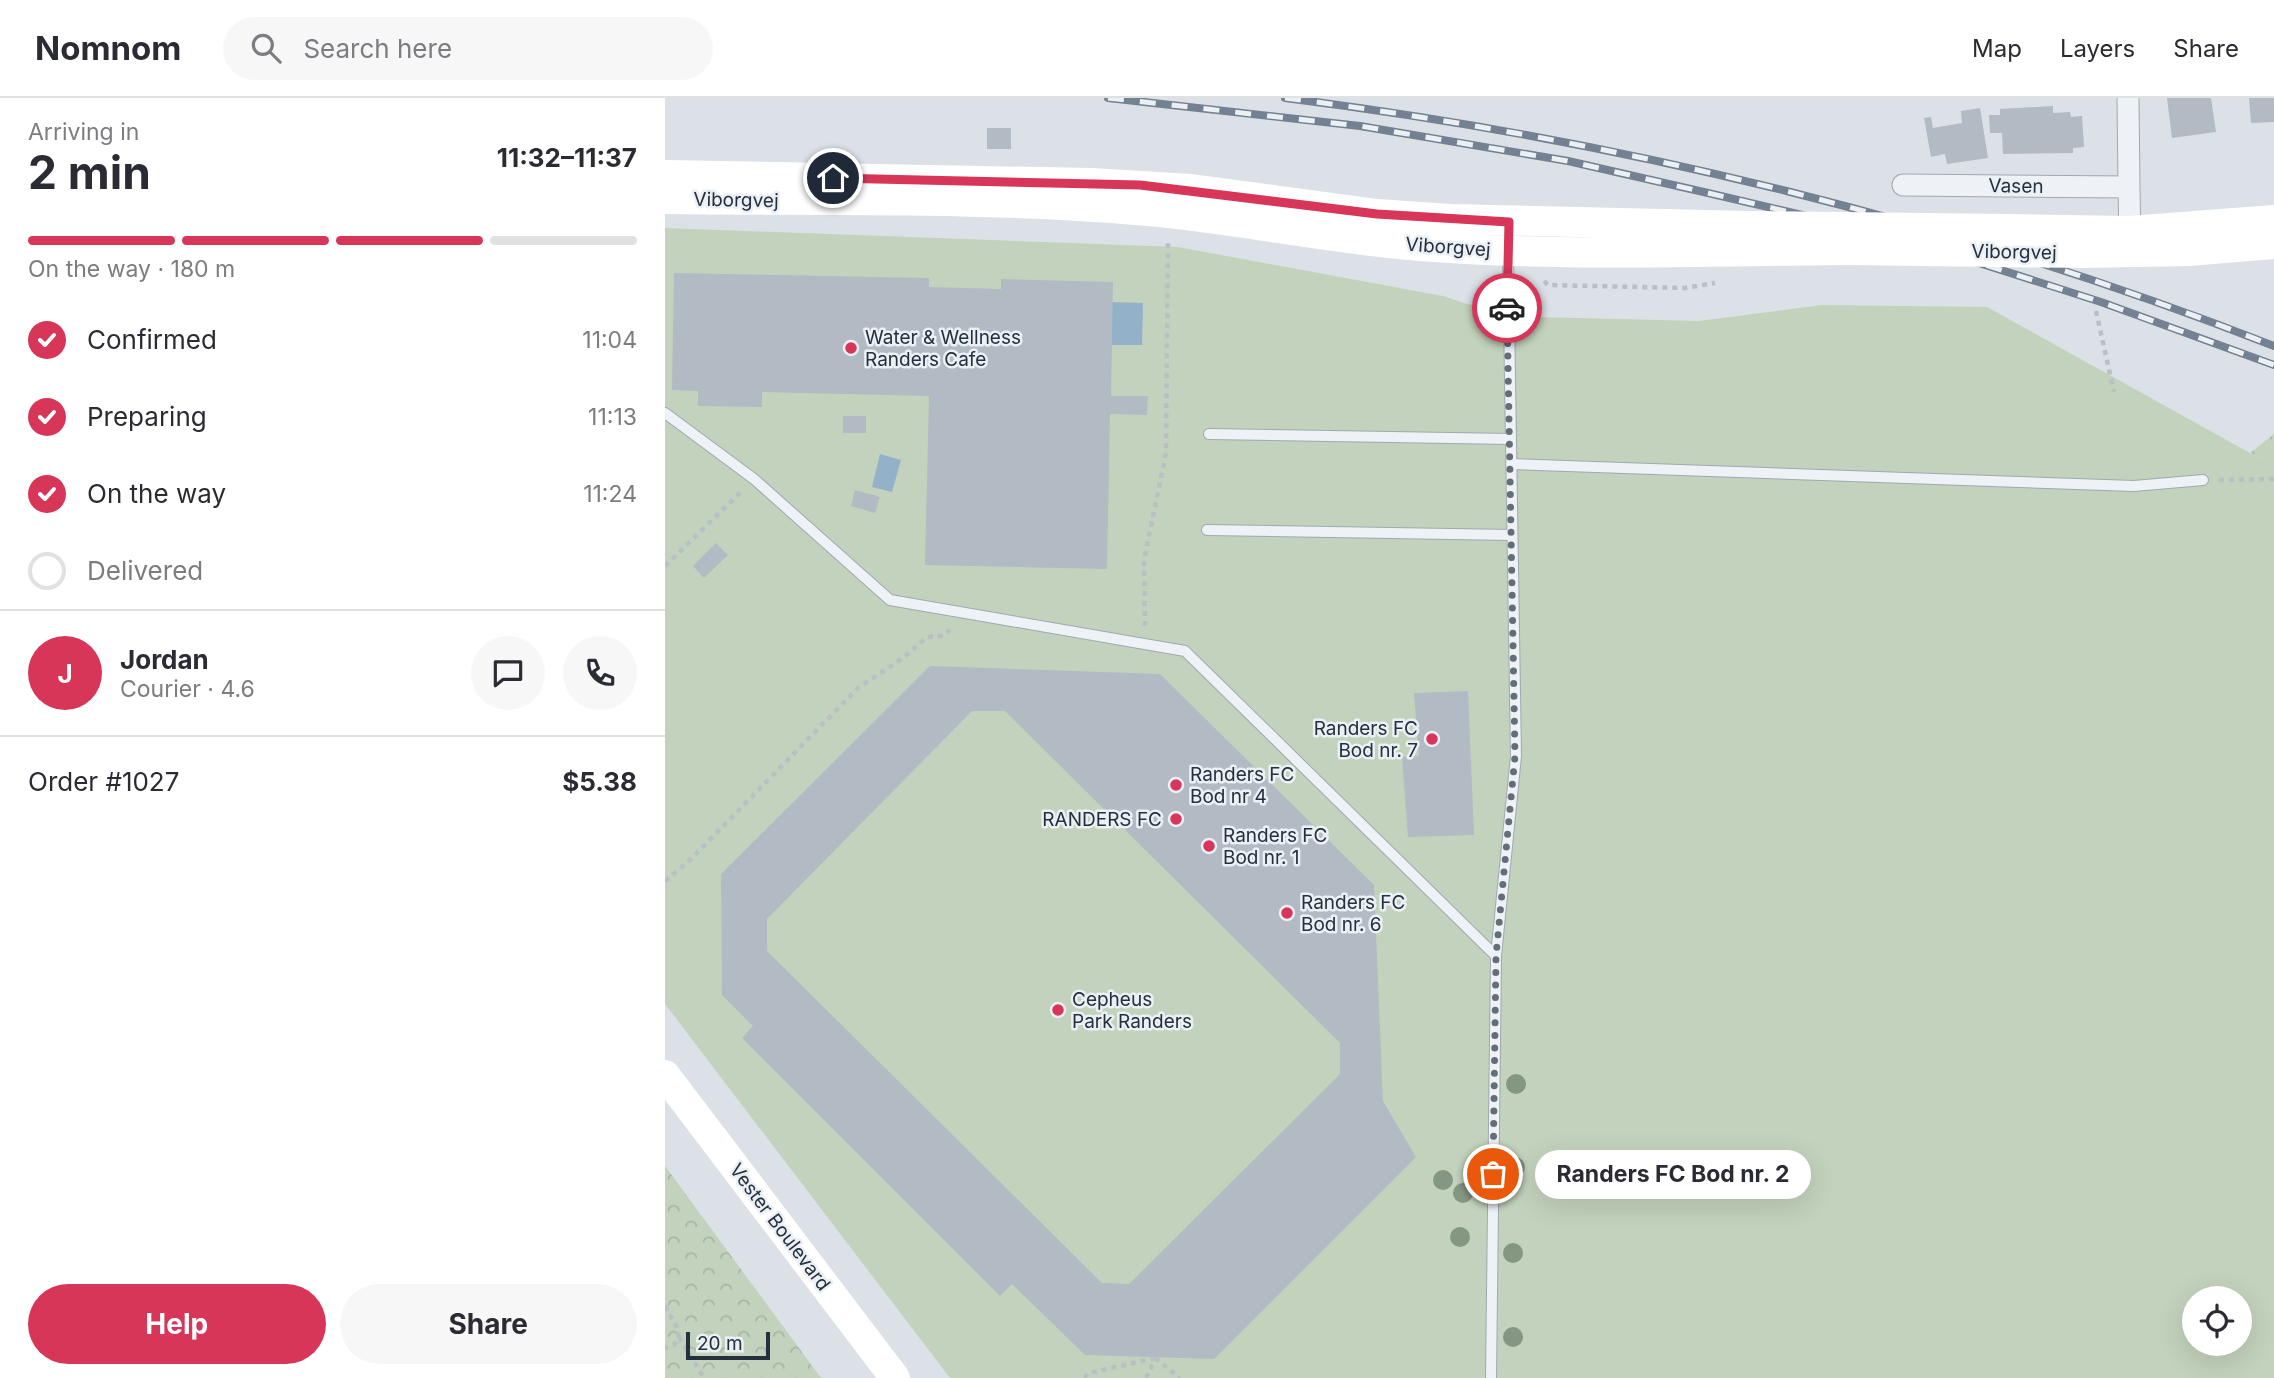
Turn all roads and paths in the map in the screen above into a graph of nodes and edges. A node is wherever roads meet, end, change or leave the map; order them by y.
1 (2128, 98) edge
2 (665, 175) edge
3 (1903, 185) dead end
4 (2129, 187) junction
5 (665, 199) edge
6 (1169, 214) junction
7 (2274, 220) edge
8 (1509, 237) junction
9 (2130, 242) junction
10 (2274, 244) edge
11 (2096, 312) dead end
12 (2114, 392) dead end
13 (665, 413) edge
14 (1209, 434) dead end
15 (1511, 439) junction
16 (1511, 464) junction
17 (754, 480) junction
18 (2203, 480) joint
19 (2274, 480) edge
20 (1207, 530) dead end
21 (1512, 535) junction
22 (665, 566) edge
23 (955, 611) junction
24 (1146, 644) junction
25 (665, 881) edge
26 (1496, 956) junction
27 (665, 1075) edge
28 (665, 1307) edge
29 (679, 1338) junction
30 (665, 1348) edge
31 (1155, 1358) junction
32 (704, 1378) edge
33 (895, 1378) edge
34 (1084, 1378) edge
35 (1146, 1378) edge
36 (1180, 1378) edge
37 (1491, 1378) edge

1 - 4 street
2 - 8 street, Viborgvej
3 - 4 street, Vasen
4 - 9 street
5 - 6 street, Viborgvej
6 - 8 street, Viborgvej
6 - 24 path
7 - 9 street, Viborgvej
8 - 9 street, Viborgvej, bridge
8 - 9 street, Viborgvej, bridge
8 - 15 lane
9 - 10 street, Viborgvej
11 - 12 path
13 - 17 lane
14 - 15 lane
15 - 16 lane
16 - 18 lane
16 - 21 lane
17 - 22 path
17 - 23 lane
18 - 19 path
20 - 21 lane
21 - 26 lane
23 - 24 lane
23 - 25 path
24 - 26 lane
26 - 37 lane
27 - 33 street, Vester Boulevard
28 - 29 path
29 - 30 path
29 - 32 path
31 - 34 path
31 - 35 path
31 - 36 path

